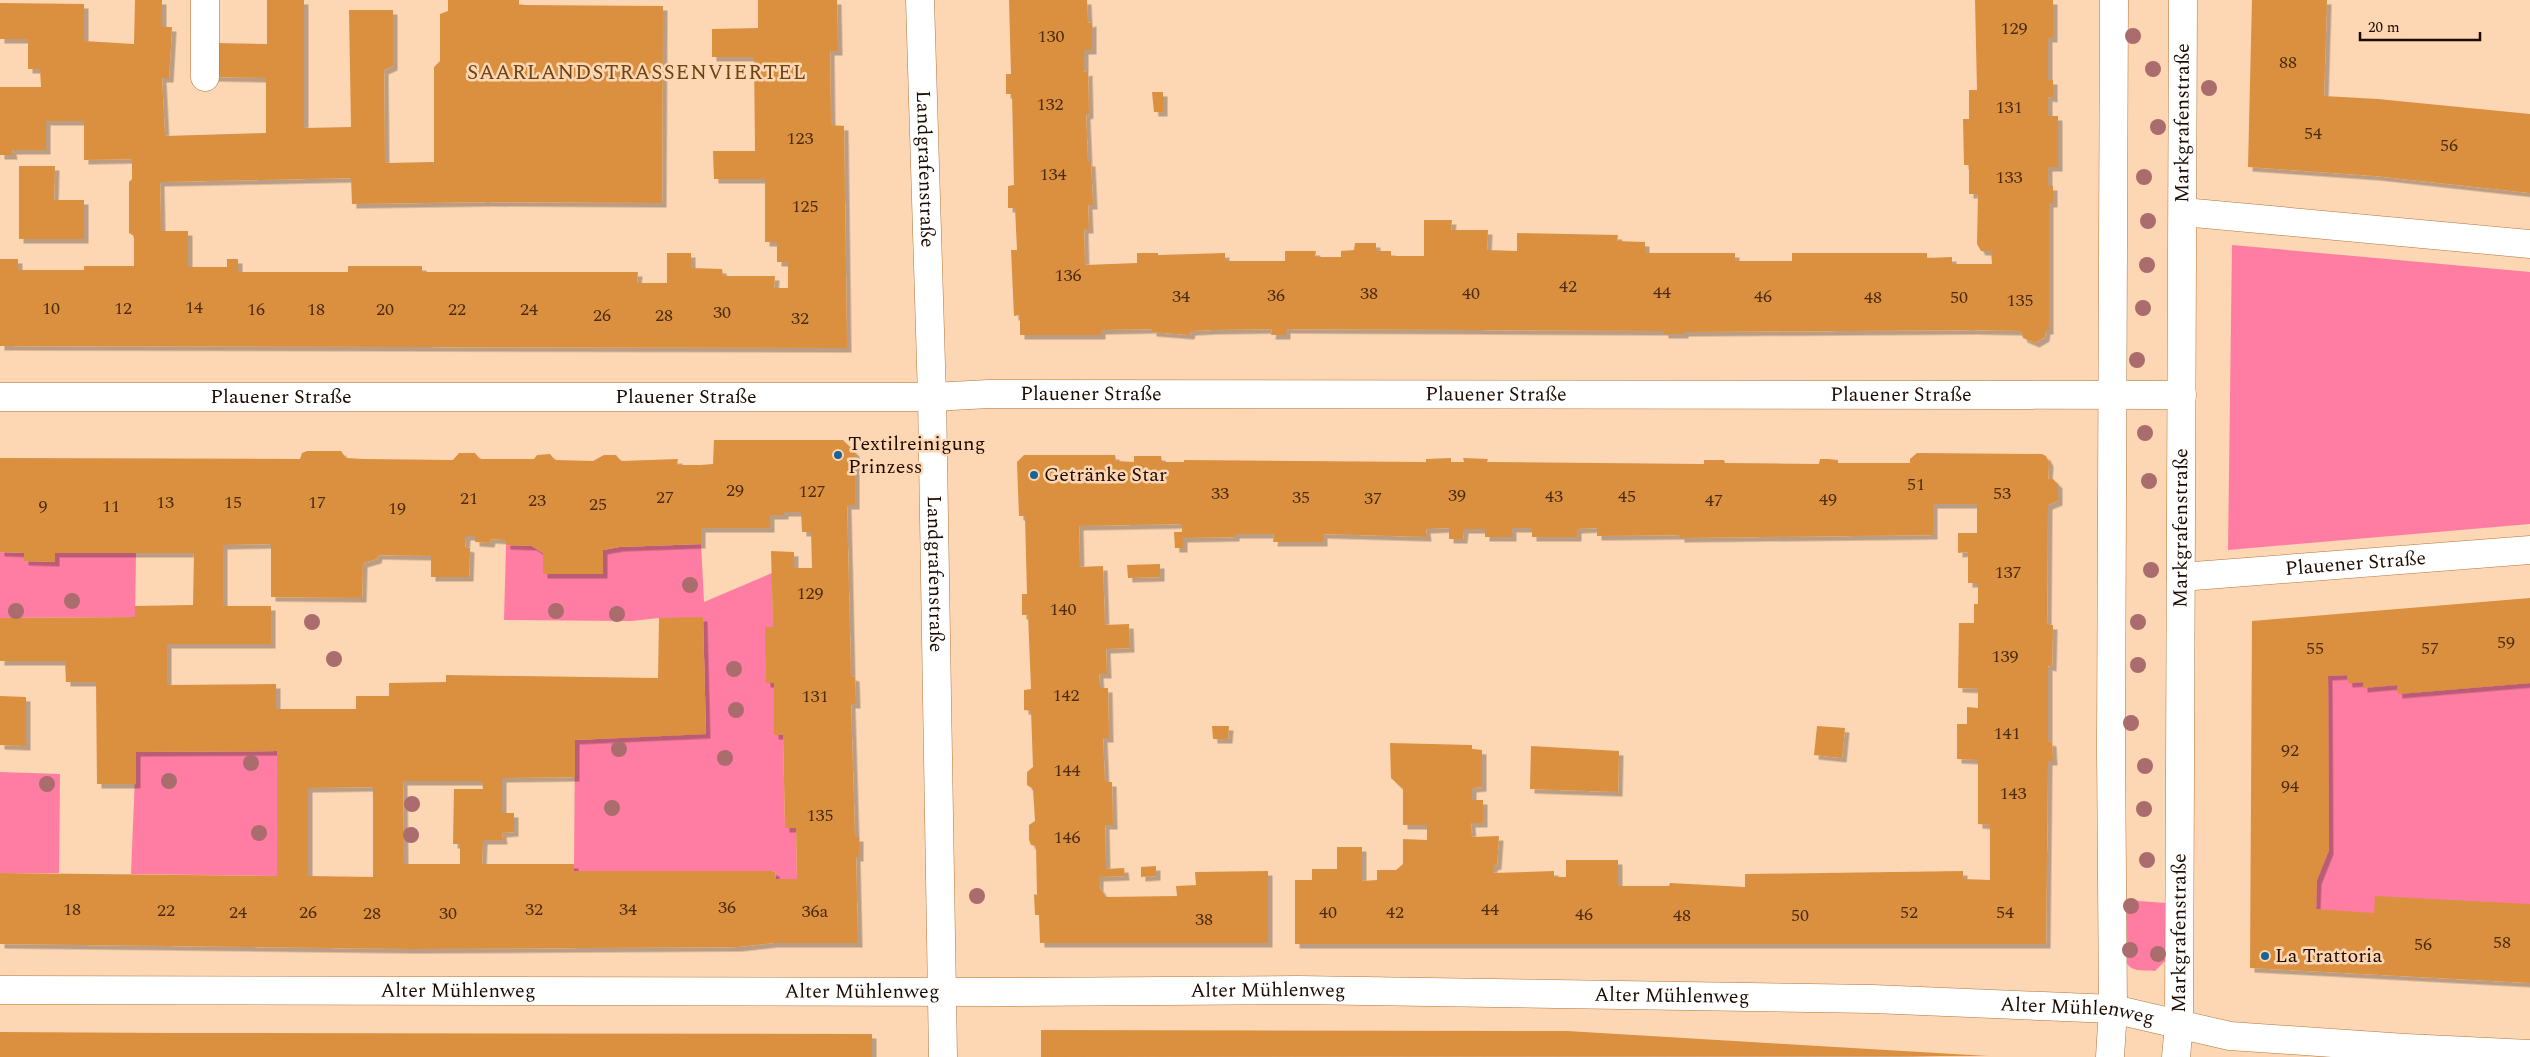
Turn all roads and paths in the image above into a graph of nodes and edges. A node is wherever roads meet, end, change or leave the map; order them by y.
1 (205, 0) edge
2 (920, 0) edge
3 (2114, 0) edge
4 (2182, 0) edge
5 (205, 77) dead end
6 (2183, 212) junction
7 (2530, 244) edge
8 (2113, 396) junction
9 (2182, 396) junction
10 (0, 397) edge
11 (932, 398) junction
12 (2530, 550) edge
13 (2181, 577) junction
14 (0, 990) edge
15 (942, 992) junction
16 (2113, 1009) junction
17 (2179, 1024) junction
18 (2405, 1053) edge
19 (2530, 1054) edge
20 (943, 1057) edge
21 (2110, 1057) edge
22 (2176, 1057) edge

1 - 5 street
2 - 11 street, Landgrafenstraße
3 - 8 street
4 - 6 street, Markgrafenstraße
6 - 7 street
6 - 9 street, Markgrafenstraße
8 - 9 street, Plauener Straße
8 - 11 street, Plauener Straße
8 - 16 street
9 - 13 street, Markgrafenstraße
10 - 11 street, Plauener Straße
11 - 15 street, Landgrafenstraße
12 - 13 street, Plauener Straße
13 - 17 street, Markgrafenstraße
14 - 15 street, Alter Mühlenweg
15 - 16 street, Alter Mühlenweg
15 - 20 street, Landgrafenstraße
16 - 17 street, Alter Mühlenweg
16 - 21 street
17 - 18 street, Alter Mühlenweg
17 - 22 street, Markgrafenstraße
18 - 19 street, Alter Mühlenweg

